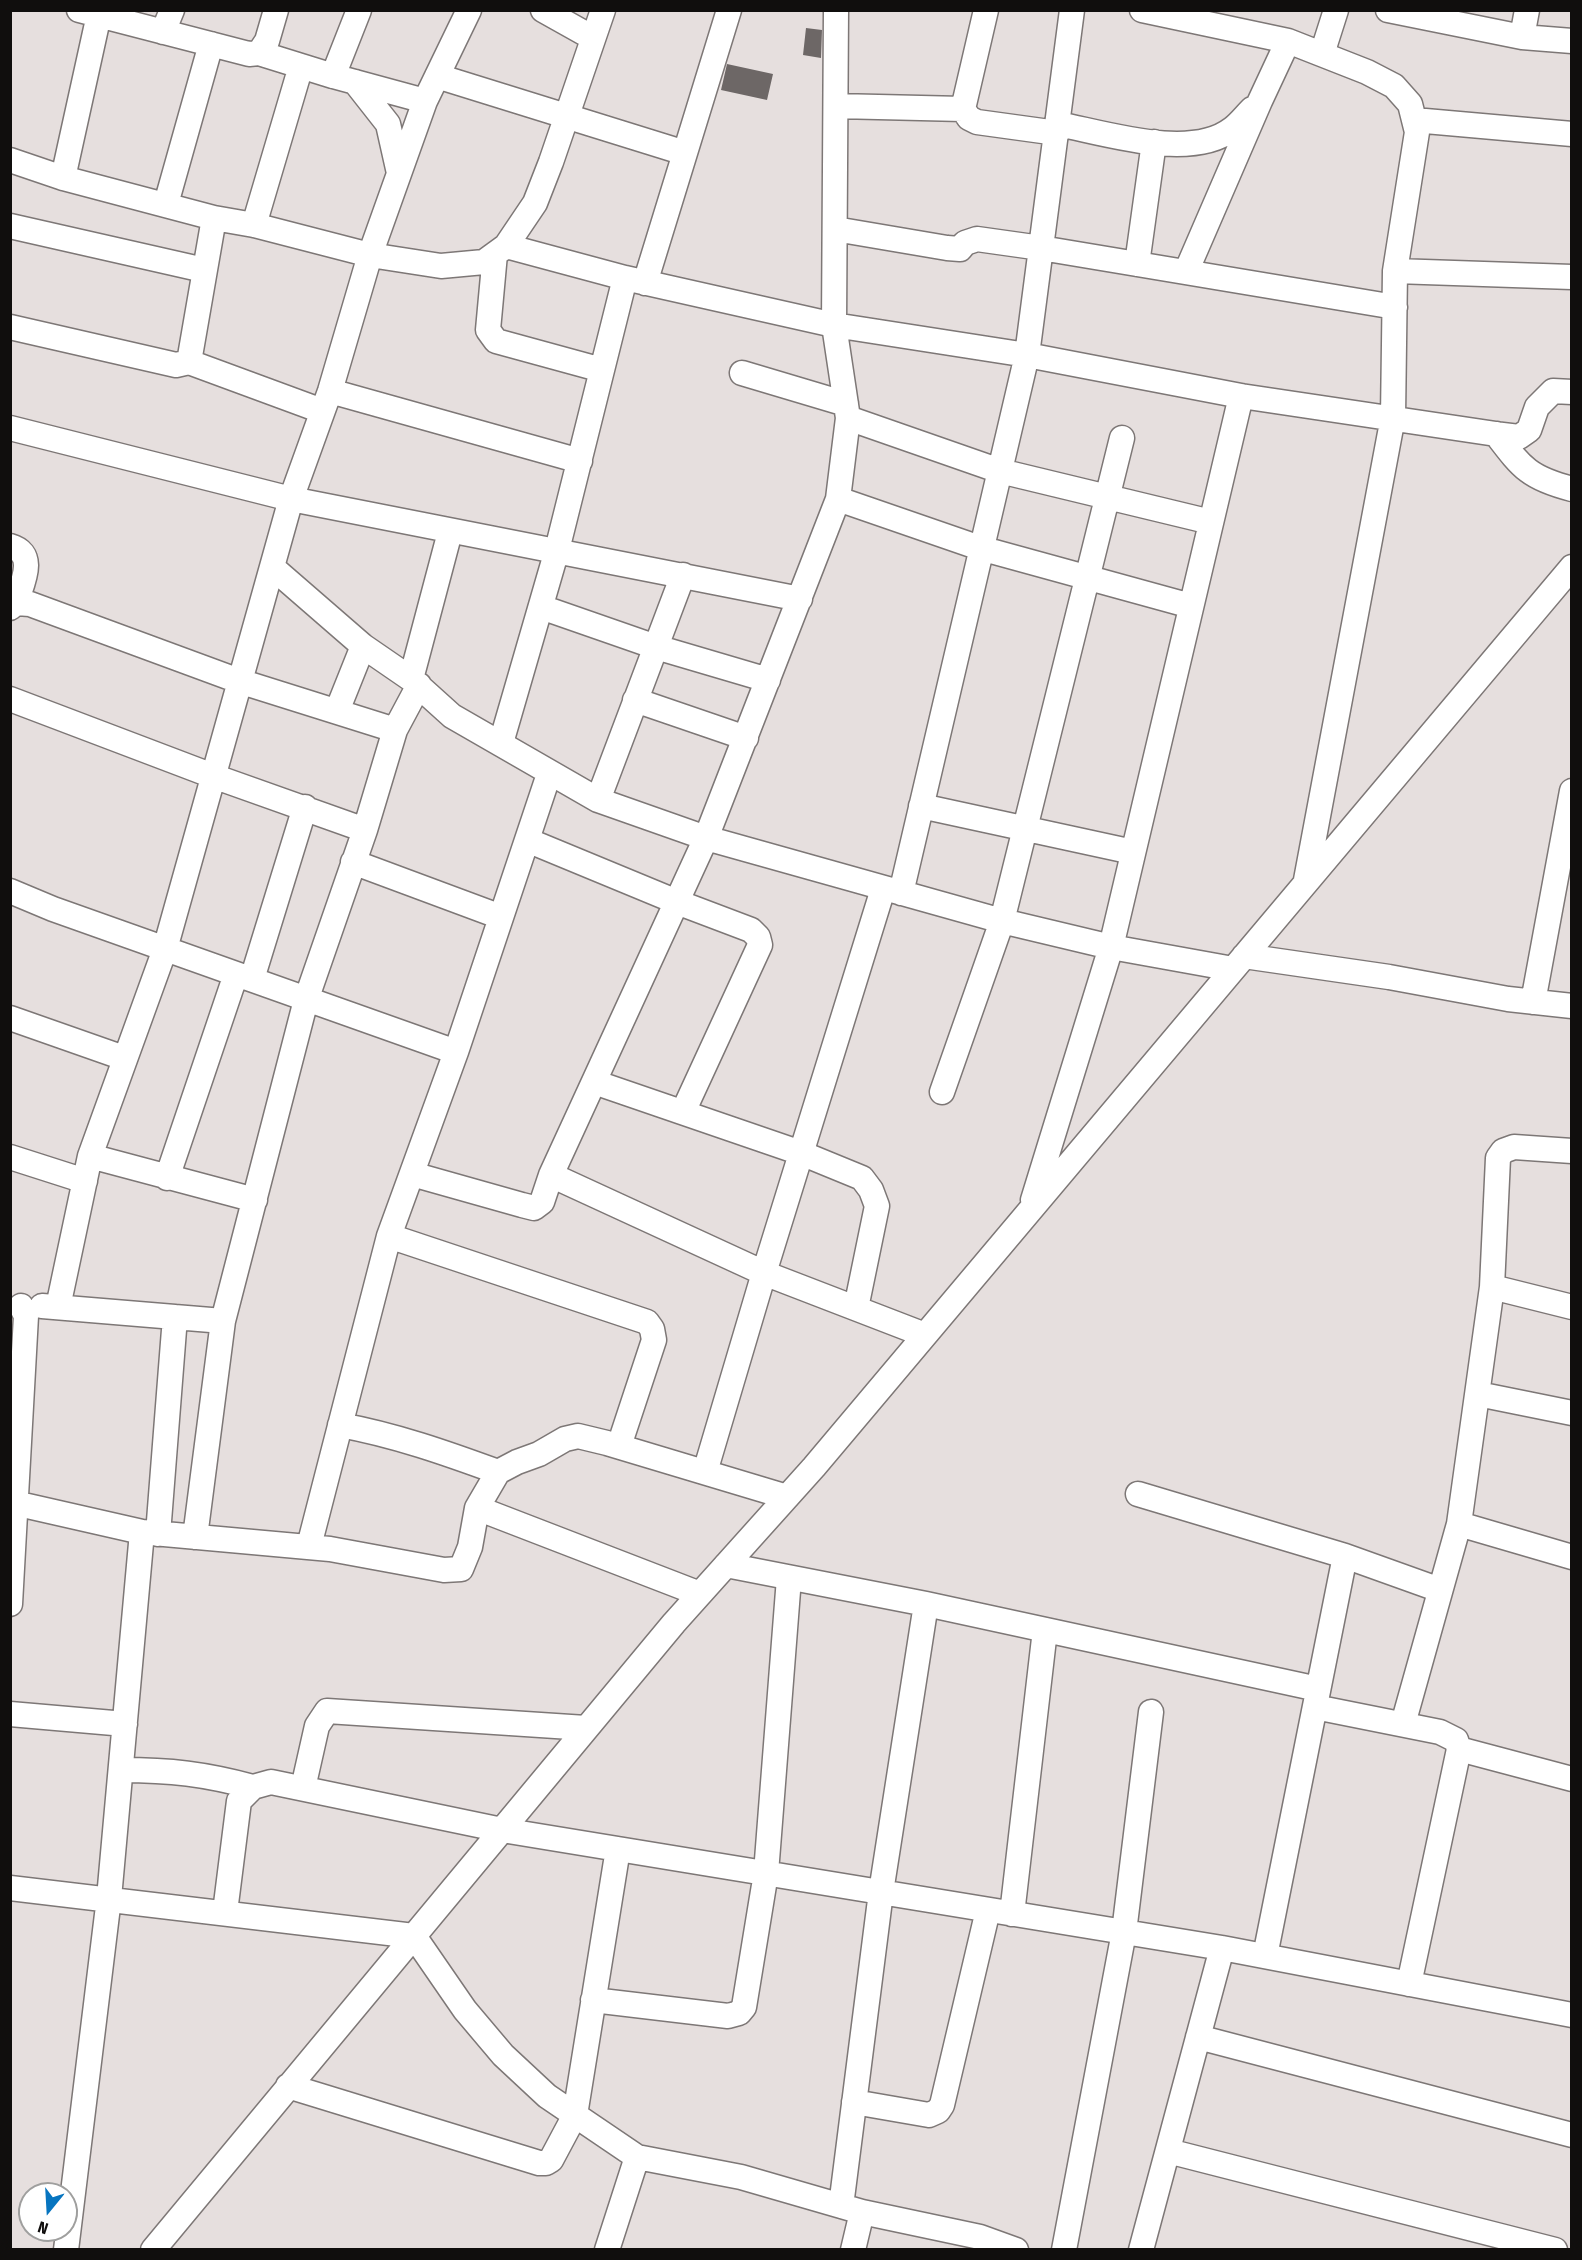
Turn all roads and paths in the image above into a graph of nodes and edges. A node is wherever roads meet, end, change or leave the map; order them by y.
1 (276, 10) edge
2 (359, 10) edge
3 (468, 10) edge
4 (543, 10) edge
5 (603, 10) edge
6 (729, 10) edge
7 (836, 10) edge
8 (986, 10) edge
9 (1072, 10) edge
10 (1142, 10) edge
11 (1336, 10) edge
12 (1388, 10) edge
13 (1527, 10) edge
14 (92, 13) edge
15 (1420, 14) edge
16 (167, 21) edge
17 (1522, 37) junction
18 (593, 38) junction
19 (1288, 41) junction
20 (1572, 41) edge
21 (211, 44) junction
22 (259, 53) junction
23 (1322, 54) junction
24 (301, 66) junction
25 (437, 76) junction
26 (344, 79) junction
27 (425, 101) junction
28 (1260, 101) junction
29 (836, 106) junction
30 (963, 110) junction
31 (566, 118) junction
32 (1414, 120) junction
33 (1058, 128) junction
34 (1572, 134) edge
35 (1154, 142) junction
36 (685, 153) junction
37 (10, 159) edge
38 (399, 173) junction
39 (63, 178) junction
40 (166, 204) junction
41 (214, 218) junction
42 (254, 225) junction
43 (10, 226) edge
44 (835, 229) junction
45 (1041, 248) junction
46 (500, 250) junction
47 (370, 255) junction
48 (1137, 264) junction
49 (204, 270) junction
50 (1395, 271) junction
51 (1186, 272) junction
52 (1572, 277) edge
53 (635, 280) junction
54 (1395, 307) junction
55 (834, 325) junction
56 (10, 327) edge
57 (1027, 355) junction
58 (189, 362) junction
59 (602, 370) junction
60 (742, 373) dead end
61 (1572, 392) edge
62 (1240, 396) junction
63 (326, 401) junction
64 (847, 411) junction
65 (1393, 417) junction
66 (10, 428) edge
67 (1496, 434) junction
68 (1122, 438) dead end
69 (580, 461) junction
70 (1000, 471) junction
71 (1572, 489) edge
72 (1107, 497) junction
73 (291, 499) junction
74 (838, 499) junction
75 (1211, 522) junction
76 (450, 532) junction
77 (10, 546) edge
78 (980, 548) junction
79 (558, 550) junction
80 (272, 567) junction
81 (1572, 567) edge
82 (682, 575) junction
83 (1087, 578) junction
84 (1547, 595) junction
85 (1572, 598) edge
86 (800, 599) junction
87 (13, 605) edge
88 (1191, 606) junction
89 (541, 607) junction
90 (363, 646) junction
91 (656, 646) junction
92 (768, 680) junction
93 (238, 681) junction
94 (415, 682) junction
95 (10, 699) edge
96 (635, 700) junction
97 (337, 711) junction
98 (395, 730) junction
99 (746, 738) junction
100 (501, 743) junction
101 (549, 774) junction
102 (213, 776) junction
103 (1572, 791) edge
104 (598, 800) junction
105 (921, 806) junction
106 (305, 807) junction
107 (1025, 828) junction
108 (365, 830) junction
109 (706, 838) junction
110 (527, 840) junction
111 (1133, 852) junction
112 (353, 862) junction
113 (1305, 883) junction
114 (10, 891) edge
115 (892, 891) junction
116 (677, 902) junction
117 (501, 917) junction
118 (1002, 921) junction
119 (1111, 947) junction
120 (165, 949) junction
121 (1239, 962) junction
122 (244, 976) junction
123 (306, 1000) junction
124 (1533, 1002) junction
125 (1572, 1006) edge
126 (10, 1018) edge
127 (456, 1052) junction
128 (124, 1058) junction
129 (594, 1082) junction
130 (942, 1092) dead end
131 (683, 1112) junction
132 (1572, 1151) edge
133 (801, 1153) junction
134 (90, 1156) junction
135 (10, 1157) edge
136 (412, 1174) junction
137 (551, 1175) junction
138 (167, 1178) junction
139 (85, 1181) junction
140 (255, 1200) junction
141 (1030, 1210) junction
142 (389, 1236) junction
143 (764, 1273) junction
144 (1492, 1287) junction
145 (16, 1303) edge
146 (58, 1307) junction
147 (1572, 1307) edge
148 (856, 1308) junction
149 (176, 1317) junction
150 (223, 1322) junction
151 (925, 1335) junction
152 (1478, 1394) junction
153 (1572, 1413) edge
154 (340, 1425) junction
155 (619, 1446) junction
156 (498, 1472) junction
157 (705, 1472) junction
158 (1138, 1494) dead end
159 (787, 1497) junction
160 (14, 1502) edge
161 (477, 1509) junction
162 (1459, 1524) junction
163 (150, 1533) junction
164 (195, 1537) junction
165 (309, 1546) junction
166 (1345, 1556) junction
167 (1572, 1557) edge
168 (726, 1565) junction
169 (789, 1578) junction
170 (1440, 1590) junction
171 (699, 1594) junction
172 (10, 1604) edge
173 (926, 1604) junction
174 (1045, 1630) junction
175 (1317, 1698) junction
176 (1151, 1712) dead end
177 (10, 1714) edge
178 (125, 1724) junction
179 (1403, 1724) junction
180 (586, 1728) junction
181 (1460, 1749) junction
182 (121, 1770) junction
183 (1572, 1779) edge
184 (253, 1787) junction
185 (303, 1788) junction
186 (502, 1830) junction
187 (618, 1849) junction
188 (766, 1874) junction
189 (10, 1887) edge
190 (881, 1892) junction
191 (109, 1898) junction
192 (988, 1910) junction
193 (225, 1912) junction
194 (1011, 1914) junction
195 (1124, 1932) junction
196 (414, 1936) junction
197 (1222, 1948) junction
198 (1265, 1956) junction
199 (1409, 1984) junction
200 (593, 2000) junction
201 (1572, 2015) edge
202 (1198, 2037) junction
203 (288, 2086) junction
204 (854, 2102) junction
205 (575, 2115) junction
206 (1572, 2136) edge
207 (1168, 2151) junction
208 (637, 2157) junction
209 (851, 2209) junction
210 (66, 2250) edge
211 (153, 2250) edge
212 (607, 2250) edge
213 (853, 2250) edge
214 (1016, 2250) edge
215 (1064, 2250) edge
216 (1141, 2250) edge
217 (1555, 2250) edge

1 - 22 street
2 - 26 street
3 - 25 street
4 - 18 street
5 - 18 street
6 - 36 street
7 - 29 street
8 - 30 street
9 - 33 street
10 - 19 street
11 - 23 street
12 - 15 street
13 - 17 street
14 - 16 street
14 - 39 street
15 - 17 street
16 - 21 street
17 - 20 street
18 - 31 street
19 - 23 street
19 - 28 street
21 - 22 street
21 - 40 street
22 - 24 street
23 - 32 street
24 - 26 street
24 - 42 street
25 - 27 street
25 - 31 street
26 - 27 street
26 - 38 street
27 - 38 street
28 - 35 street
28 - 51 street
29 - 30 street
29 - 44 street
30 - 33 street
31 - 36 street
31 - 46 street
32 - 34 street
32 - 50 street
33 - 35 street
33 - 45 street
35 - 48 street
36 - 53 street
37 - 39 street
38 - 47 street
39 - 40 street
40 - 41 street
41 - 42 street
41 - 49 street
42 - 47 street
43 - 49 street
44 - 45 street
44 - 55 street
45 - 48 street
45 - 57 street
46 - 47 street
46 - 53 street
46 - 59 street
47 - 63 street
48 - 51 street
49 - 58 street
50 - 52 street
50 - 54 street
51 - 54 street
53 - 55 street
53 - 59 street
54 - 65 street
55 - 57 street
55 - 64 street
56 - 58 street
57 - 62 street
57 - 70 street
58 - 63 street
59 - 69 street
60 - 64 street
61 - 67 street
62 - 65 street
62 - 75 street
63 - 69 street
63 - 73 street
64 - 70 street
64 - 74 street
65 - 67 street
65 - 113 street
66 - 73 street
67 - 71 street
68 - 72 street
69 - 79 street
70 - 72 street
70 - 78 street
72 - 75 street
72 - 83 street
73 - 76 street
73 - 80 street
74 - 78 street
74 - 86 street
75 - 88 street
76 - 79 street
76 - 94 street
77 - 87 street
78 - 83 street
78 - 105 street
79 - 82 street
79 - 89 street
80 - 90 street
80 - 93 street
81 - 84 street
82 - 86 street
82 - 91 street
83 - 88 street
83 - 107 street
84 - 85 street
84 - 113 street
86 - 92 street
87 - 93 street
88 - 111 street
89 - 91 street
89 - 100 street
90 - 94 street
90 - 97 street
91 - 92 street
91 - 96 street
92 - 99 street
93 - 97 street
93 - 102 street
94 - 98 street
94 - 100 street
95 - 102 street
96 - 99 street
96 - 104 street
97 - 98 street
98 - 108 street
99 - 109 street
100 - 101 street
101 - 104 street
101 - 110 street
102 - 106 street
102 - 120 street
103 - 124 street
104 - 109 street
105 - 107 street
105 - 115 street
106 - 108 street
106 - 122 street
107 - 111 street
107 - 118 street
108 - 112 street
109 - 115 street
109 - 116 street
110 - 116 street
110 - 117 street
111 - 119 street
112 - 117 street
112 - 123 street
113 - 121 street
114 - 120 street
115 - 118 street
115 - 133 street
116 - 129 street
116 - 131 street
117 - 127 street
118 - 119 street
118 - 130 street
119 - 121 street
119 - 141 street
120 - 122 street
120 - 128 street
121 - 124 street
121 - 141 street
122 - 123 street
122 - 138 street
123 - 127 street
123 - 140 street
124 - 125 street
126 - 128 street
127 - 136 street
128 - 134 street
129 - 131 street
129 - 137 street
131 - 133 street
132 - 144 street
133 - 143 street
133 - 148 street
134 - 138 street
134 - 139 street
135 - 139 street
136 - 137 street
136 - 142 street
137 - 143 street
138 - 140 street
139 - 146 street
140 - 150 street
141 - 151 street
142 - 154 street
142 - 155 street
143 - 148 street
143 - 157 street
144 - 147 street
144 - 152 street
145 - 146 street
145 - 160 street
146 - 149 street
148 - 151 street
149 - 150 street
149 - 163 street
150 - 164 street
151 - 159 street
152 - 153 street
152 - 162 street
154 - 156 street
154 - 165 street
155 - 156 street
155 - 157 street
156 - 161 street
157 - 159 street
158 - 166 street
159 - 168 street
160 - 163 street
160 - 172 street
161 - 165 street
161 - 171 street
162 - 167 street
162 - 170 street
163 - 164 street
163 - 178 street
164 - 165 street
166 - 170 street
166 - 175 street
168 - 169 street
168 - 171 street
169 - 173 street
169 - 188 street
170 - 179 street
171 - 180 street
173 - 174 street
173 - 190 street
174 - 175 street
174 - 194 street
175 - 179 street
175 - 198 street
176 - 195 street
177 - 178 street
178 - 182 street
179 - 181 street
180 - 185 street
180 - 186 street
181 - 183 street
181 - 199 street
182 - 184 street
182 - 191 street
184 - 185 street
184 - 193 street
185 - 186 street
186 - 187 street
186 - 196 street
187 - 188 street
187 - 200 street
188 - 190 street
188 - 200 street
189 - 191 street
190 - 192 street
190 - 204 street
191 - 193 street
191 - 210 street
192 - 194 street
192 - 204 street
193 - 196 street
194 - 195 street
195 - 197 street
195 - 215 street
196 - 203 street
196 - 205 street
197 - 198 street
197 - 202 street
198 - 199 street
199 - 201 street
200 - 205 street
202 - 206 street
202 - 207 street
203 - 205 street
203 - 211 street
204 - 209 street
205 - 208 street
207 - 216 street
207 - 217 street
208 - 209 street
208 - 212 street
209 - 213 street
209 - 214 street

